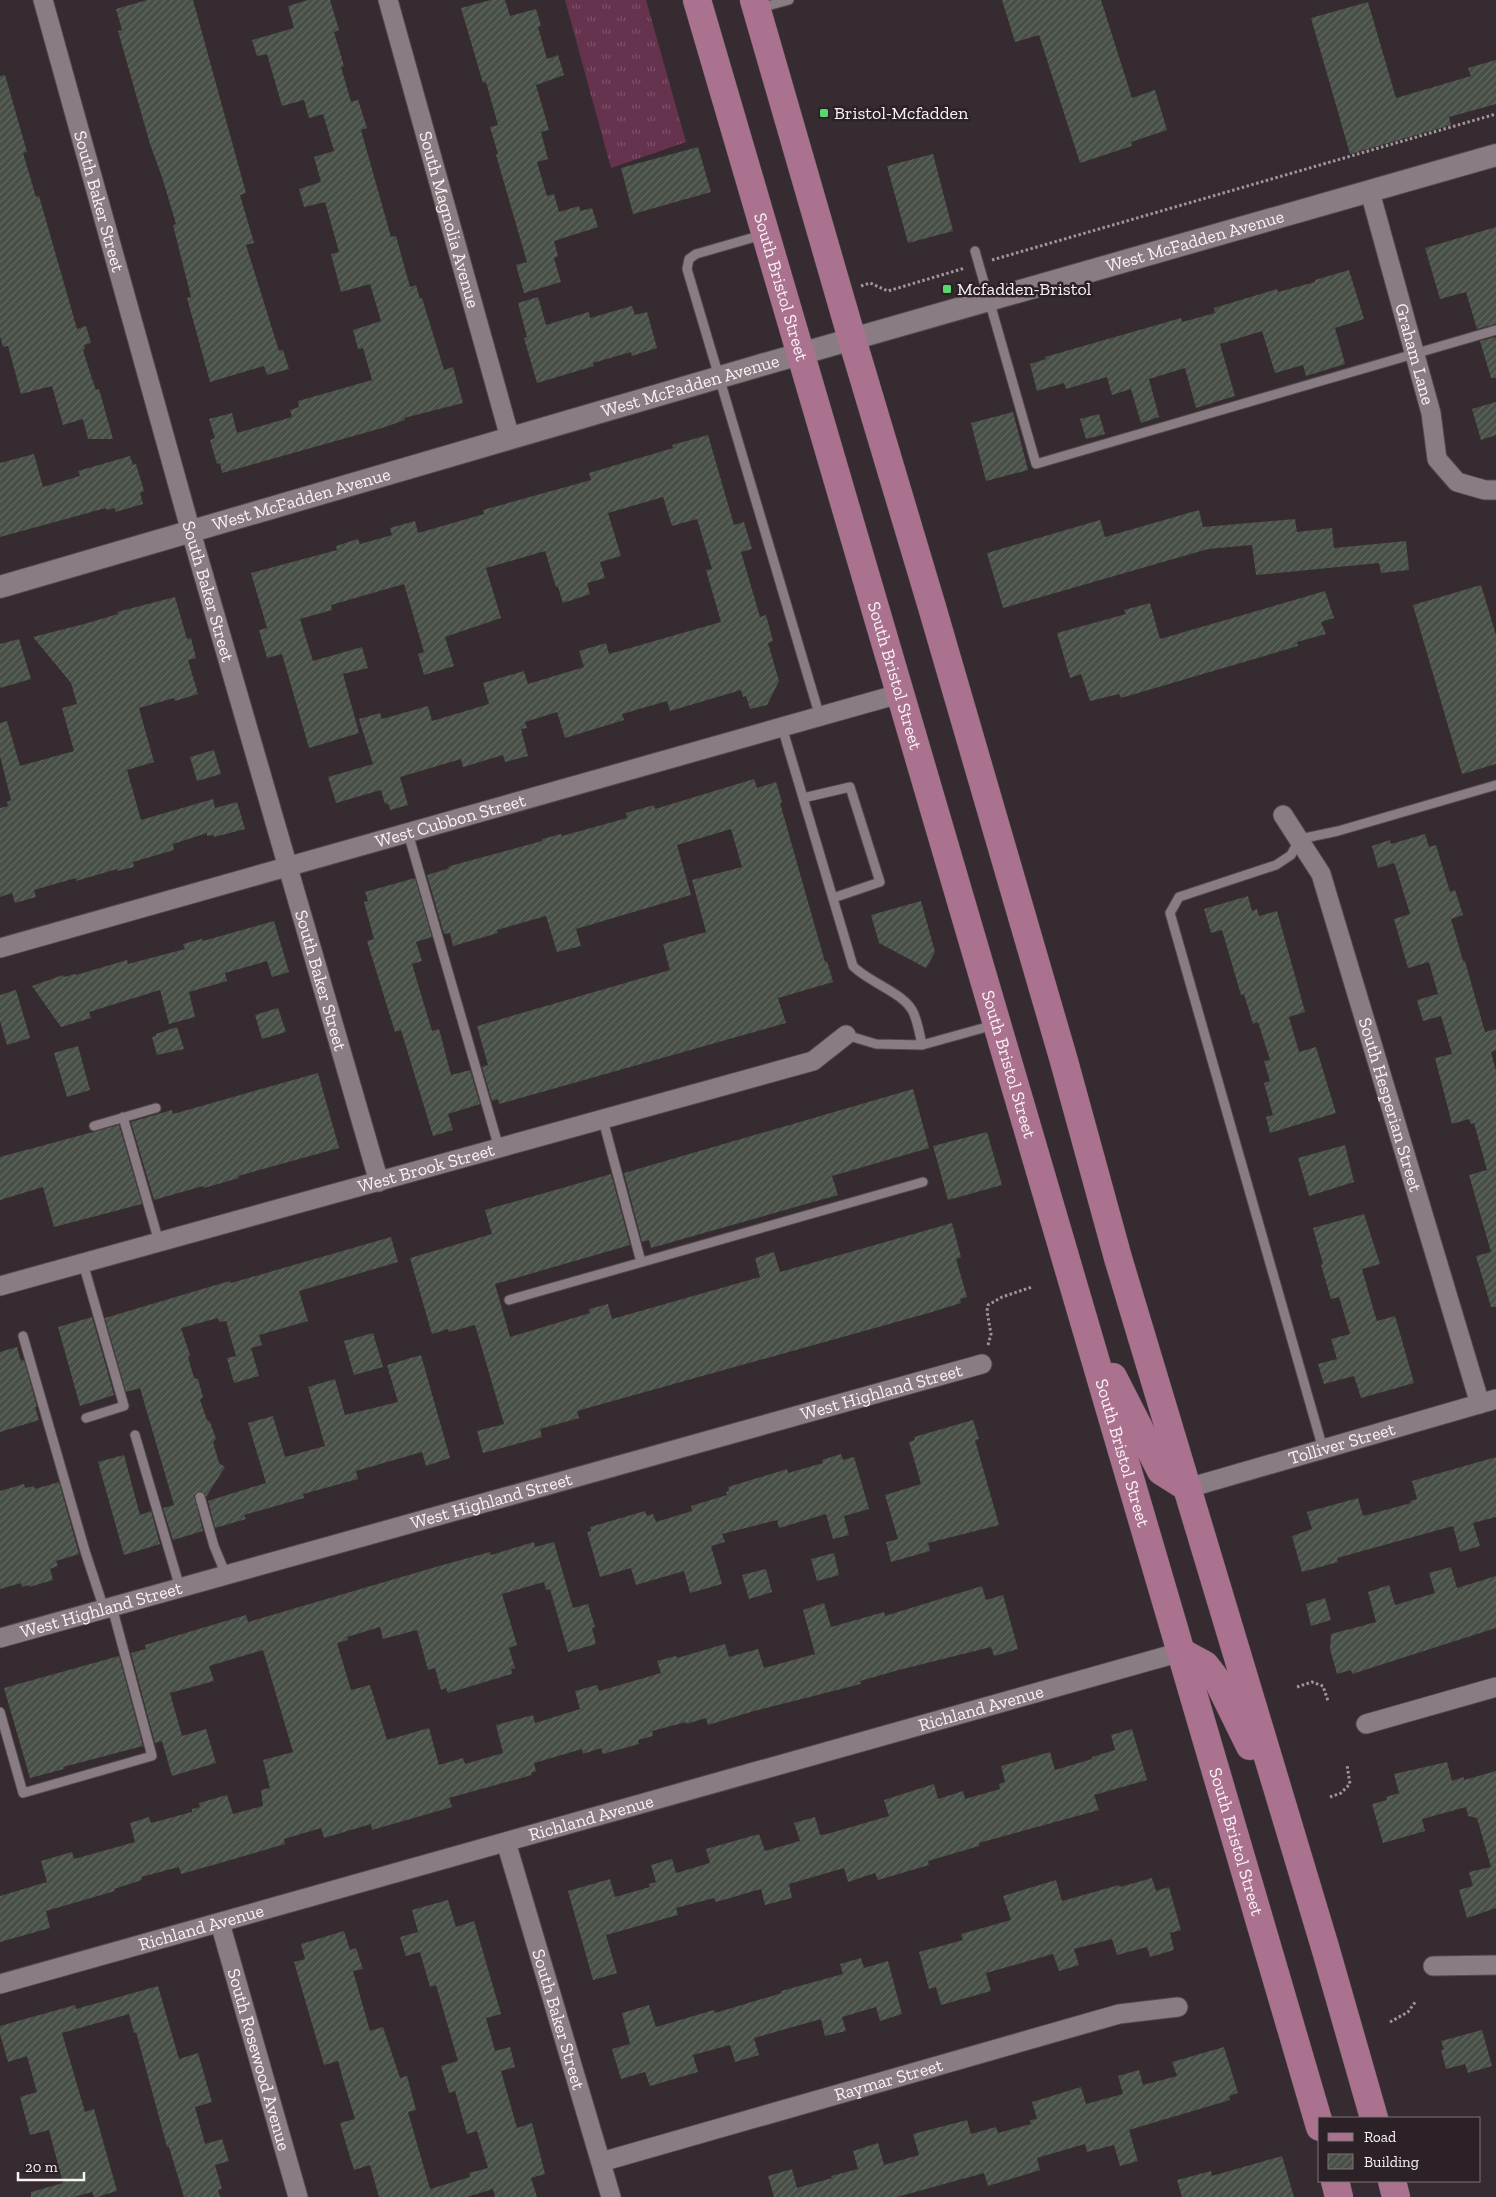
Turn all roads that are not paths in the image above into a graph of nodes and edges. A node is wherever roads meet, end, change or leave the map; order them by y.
1 (43, 0) edge
2 (388, 0) edge
3 (697, 0) edge
4 (789, 0) edge
5 (756, 5) edge
6 (1496, 155) edge
7 (1370, 192) junction
8 (765, 234) junction
9 (975, 251) dead end
10 (989, 300) junction
11 (1496, 330) edge
12 (852, 339) junction
13 (799, 354) junction
14 (1414, 354) junction
15 (719, 378) junction
16 (510, 438) junction
17 (1490, 490) edge
18 (191, 532) junction
19 (0, 587) edge
20 (900, 694) junction
21 (820, 717) junction
22 (782, 727) junction
23 (1496, 785) edge
24 (803, 798) junction
25 (1283, 815) dead end
26 (408, 833) junction
27 (1300, 839) junction
28 (288, 867) junction
29 (833, 898) junction
30 (0, 948) edge
31 (996, 1024) junction
32 (846, 1036) joint
33 (922, 1045) junction
34 (156, 1108) dead end
35 (123, 1118) junction
36 (603, 1120) junction
37 (94, 1126) dead end
38 (499, 1148) junction
39 (379, 1182) junction
40 (923, 1182) dead end
41 (159, 1242) junction
42 (641, 1262) junction
43 (83, 1263) junction
44 (0, 1286) edge
45 (510, 1300) dead end
46 (1081, 1313) junction
47 (23, 1336) dead end
48 (982, 1364) road end
49 (1488, 1402) edge
50 (86, 1418) dead end
51 (135, 1435) dead end
52 (1323, 1449) junction
53 (1188, 1488) junction
54 (200, 1498) dead end
55 (226, 1575) junction
56 (180, 1588) junction
57 (108, 1608) junction
58 (0, 1638) edge
59 (1181, 1652) junction
60 (1496, 1687) edge
61 (0, 1712) edge
62 (1366, 1724) dead end
63 (1285, 1817) junction
64 (506, 1842) junction
65 (220, 1923) junction
66 (1496, 1965) edge
67 (1433, 1966) dead end
68 (0, 1984) edge
69 (1178, 2007) dead end
70 (1374, 2117) edge
71 (1318, 2120) edge
72 (601, 2162) junction
73 (1335, 2182) edge
74 (1392, 2182) edge
75 (298, 2197) edge
76 (611, 2197) edge
77 (1340, 2197) edge
78 (1396, 2197) edge

1 - 18 street, South Baker Street
2 - 16 street, South Magnolia Avenue
3 - 8 main road, South Bristol Street
4 - 5 lane
5 - 12 main road
6 - 7 street, West McFadden Avenue
7 - 10 street, West McFadden Avenue
7 - 14 street, Graham Lane
8 - 13 main road, South Bristol Street
8 - 15 lane
9 - 10 lane
10 - 12 street, West McFadden Avenue
10 - 14 lane
11 - 14 lane
12 - 13 street, West McFadden Avenue
12 - 53 main road
13 - 15 street, West McFadden Avenue
13 - 20 main road, South Bristol Street
14 - 17 street, Graham Lane
15 - 16 street, West McFadden Avenue
15 - 21 lane
16 - 18 street, West McFadden Avenue
18 - 19 street, West McFadden Avenue
18 - 28 street, South Baker Street
20 - 21 street, West Cubbon Street
20 - 31 main road, South Bristol Street
21 - 22 street, West Cubbon Street
22 - 24 lane
22 - 26 street, West Cubbon Street
23 - 27 lane
24 - 29 lane
24 - 29 lane
25 - 27 street, South Hesperian Street
26 - 28 street, West Cubbon Street
26 - 38 lane
27 - 49 street, South Hesperian Street
27 - 52 lane
28 - 30 street, West Cubbon Street
28 - 39 street, South Baker Street
29 - 33 lane
31 - 33 lane
31 - 46 main road, South Bristol Street
32 - 33 lane
32 - 36 street, West Brook Street
34 - 35 lane
35 - 37 lane
35 - 41 lane
36 - 38 street, West Brook Street
36 - 42 lane
38 - 39 street, West Brook Street
39 - 41 street, West Brook Street
40 - 42 lane
41 - 43 street, West Brook Street
42 - 45 lane
43 - 44 street, West Brook Street
43 - 50 lane
46 - 53 main road
46 - 59 main road, South Bristol Street
47 - 57 lane
48 - 55 street, West Highland Street
49 - 52 street, Tolliver Street
51 - 56 lane
52 - 53 street, Tolliver Street
53 - 63 main road
54 - 55 lane
55 - 56 street, West Highland Street
56 - 57 street, West Highland Street
57 - 58 street, West Highland Street
57 - 61 lane
59 - 63 main road
59 - 64 street, Richland Avenue
59 - 71 main road, South Bristol Street
60 - 62 street
63 - 70 main road
64 - 65 street, Richland Avenue
64 - 72 street, South Baker Street
65 - 68 street, Richland Avenue
65 - 75 street, South Rosewood Avenue
66 - 67 street
69 - 72 street, Raymar Street
72 - 76 street, South Baker Street
73 - 77 main road
74 - 78 main road

